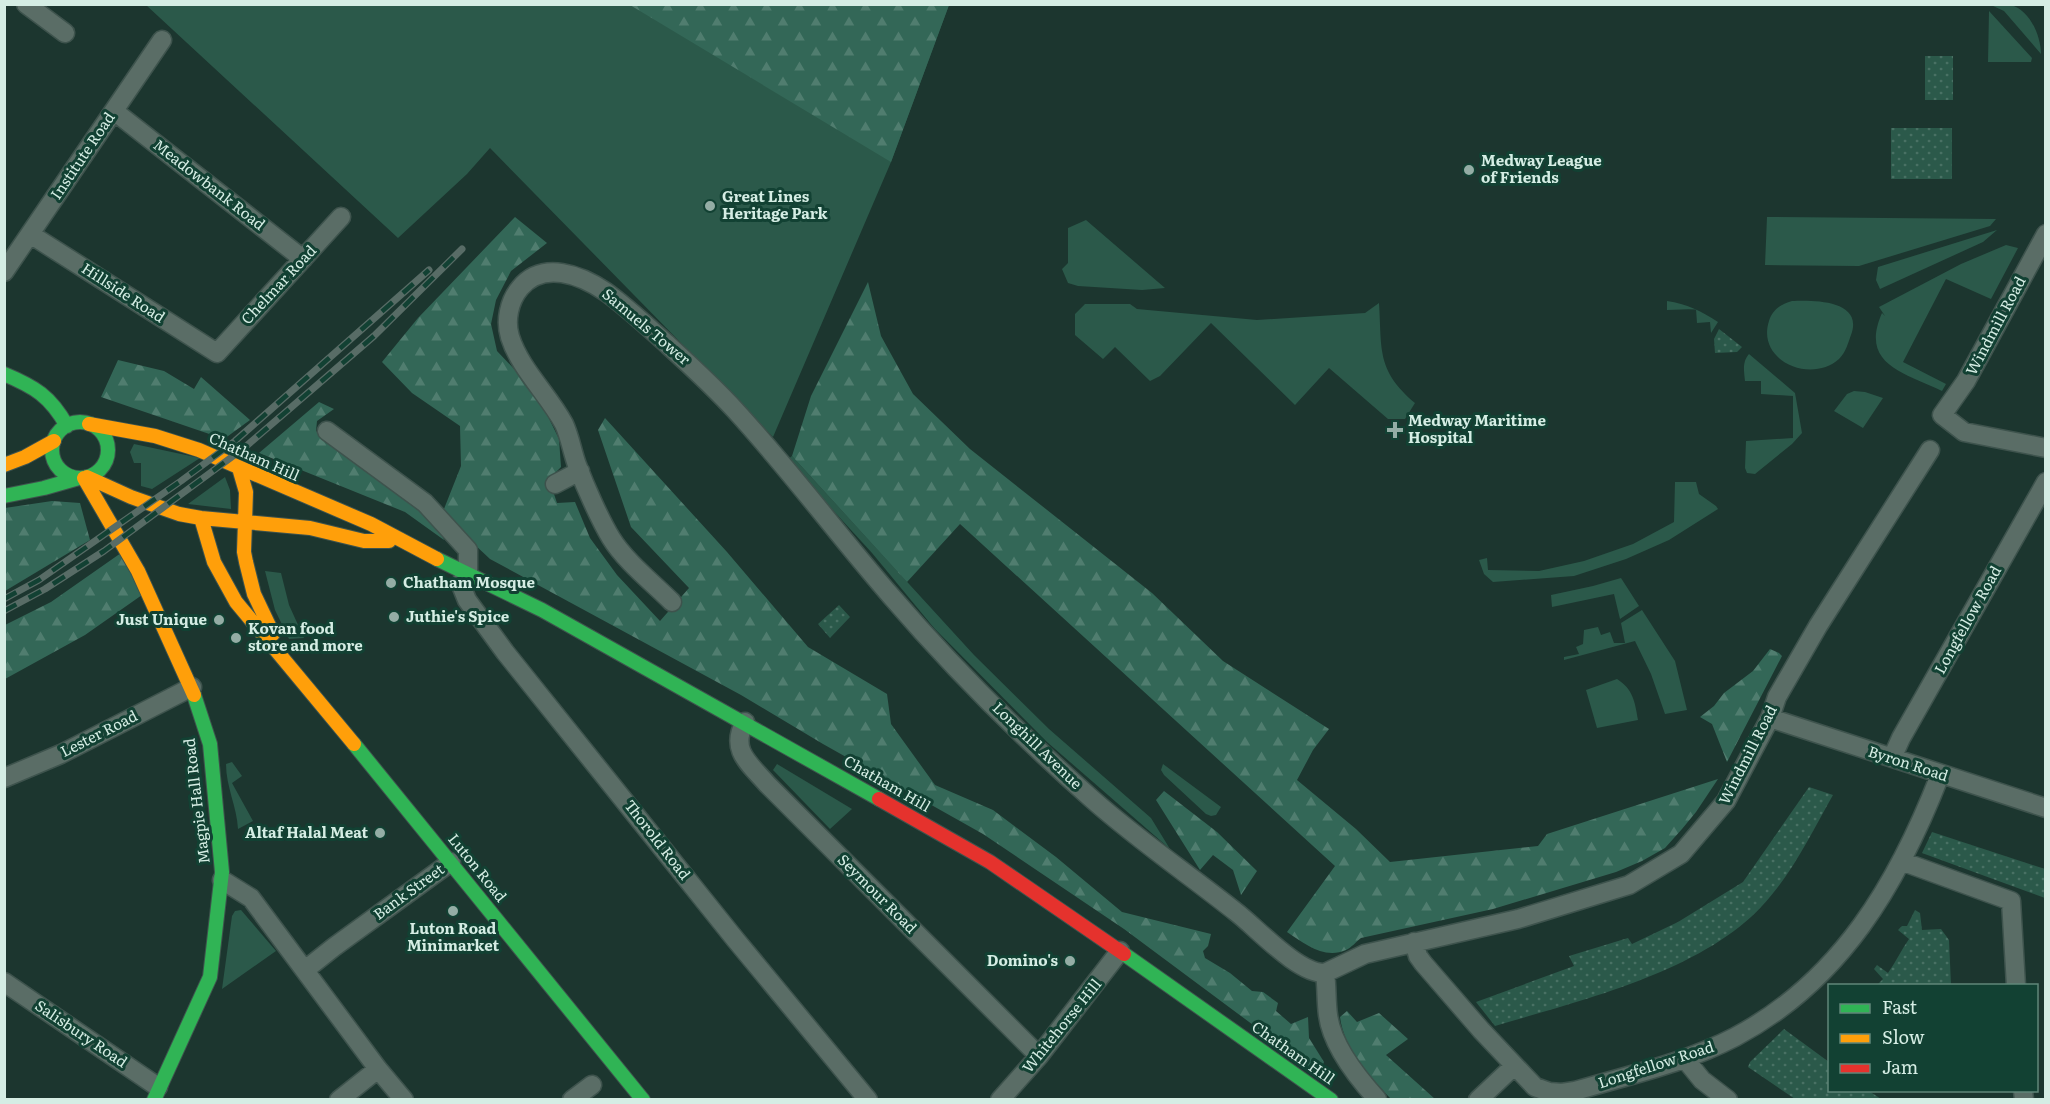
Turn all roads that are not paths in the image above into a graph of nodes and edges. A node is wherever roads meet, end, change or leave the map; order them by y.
1 (26, 4) edge
2 (65, 33) dead end
3 (162, 40) dead end
4 (114, 111) junction
5 (341, 217) dead end
6 (30, 234) junction
7 (2046, 234) edge
8 (303, 259) junction
9 (4, 272) edge
10 (217, 353) joint
11 (695, 369) joint
12 (4, 374) edge
13 (89, 424) junction
14 (67, 426) junction
15 (327, 431) dead end
16 (54, 441) junction
17 (2046, 448) edge
18 (1930, 450) dead end
19 (4, 465) edge
20 (238, 468) junction
21 (580, 471) junction
22 (83, 478) junction
23 (2046, 483) edge
24 (555, 484) dead end
25 (4, 496) edge
26 (201, 518) junction
27 (246, 522) junction
28 (400, 541) junction
29 (466, 574) junction
30 (672, 602) dead end
31 (285, 659) junction
32 (192, 687) junction
33 (1770, 718) junction
34 (745, 722) junction
35 (1892, 758) junction
36 (1940, 775) junction
37 (4, 778) edge
38 (2046, 808) edge
39 (1901, 861) junction
40 (451, 862) junction
41 (222, 880) junction
42 (1414, 942) junction
43 (1120, 951) junction
44 (305, 970) junction
45 (1325, 973) junction
46 (4, 982) edge
47 (2016, 984) edge
48 (1039, 1056) junction
49 (1685, 1059) junction
50 (1514, 1066) junction
51 (378, 1069) junction
52 (592, 1085) dead end
53 (156, 1093) edge
54 (1308, 1094) edge
55 (1377, 1099) edge
56 (339, 1100) edge
57 (404, 1100) edge
58 (572, 1100) edge
59 (642, 1100) edge
60 (868, 1100) edge
61 (1000, 1100) edge
62 (1331, 1100) edge
63 (1478, 1100) edge
64 (1728, 1100) edge

1 - 2 street
3 - 4 street, Institute Road
4 - 6 street, Institute Road
4 - 8 street, Meadowbank Road
5 - 8 street, Chelmar Road
6 - 9 street, Institute Road
6 - 10 street, Hillside Road
7 - 17 street, Windmill Road
8 - 10 street, Chelmar Road
11 - 21 street, Samuels Tower
11 - 45 street, Longhill Avenue
12 - 14 main road
13 - 14 main road
13 - 20 main road, Chatham Hill
13 - 22 main road
14 - 16 main road
15 - 29 street, Thorold Road
16 - 19 main road
16 - 22 main road
18 - 33 street, Windmill Road
20 - 27 main road, Luton Road
20 - 28 main road, Chatham Hill
21 - 24 street
21 - 30 street, Samuels Tower
22 - 25 main road
22 - 26 main road, Chatham Hill
22 - 32 main road, Magpie Hall Road
23 - 35 street, Longfellow Road
26 - 27 main road, Chatham Hill
26 - 31 main road, Luton Road
27 - 28 main road, Chatham Hill
27 - 31 main road, Luton Road
28 - 29 main road, Chatham Hill
29 - 34 main road, Chatham Hill
29 - 60 street, Thorold Road
31 - 40 main road, Luton Road
32 - 37 street, Lester Road
32 - 41 main road, Magpie Hall Road
33 - 35 street, Byron Road
33 - 42 street, Windmill Road
34 - 43 main road, Chatham Hill
34 - 48 street, Seymour Road
35 - 36 street, Byron Road
36 - 38 street, Byron Road
36 - 39 street, Longfellow Road
39 - 47 street
39 - 49 street, Longfellow Road
40 - 44 street, Bank Street
40 - 59 main road, Luton Road
41 - 44 street
41 - 53 main road, Magpie Hall Road
42 - 45 street, Windmill Road
42 - 50 street, Longfellow Road
43 - 48 street, Whitehorse Hill
43 - 54 main road, Chatham Hill
44 - 51 street
45 - 55 street
46 - 53 street, Salisbury Road
48 - 61 street, Whitehorse Hill
49 - 50 street, Longfellow Road
49 - 64 street
50 - 63 street
51 - 56 street
51 - 57 street
52 - 58 street
54 - 62 main road, Chatham Hill

